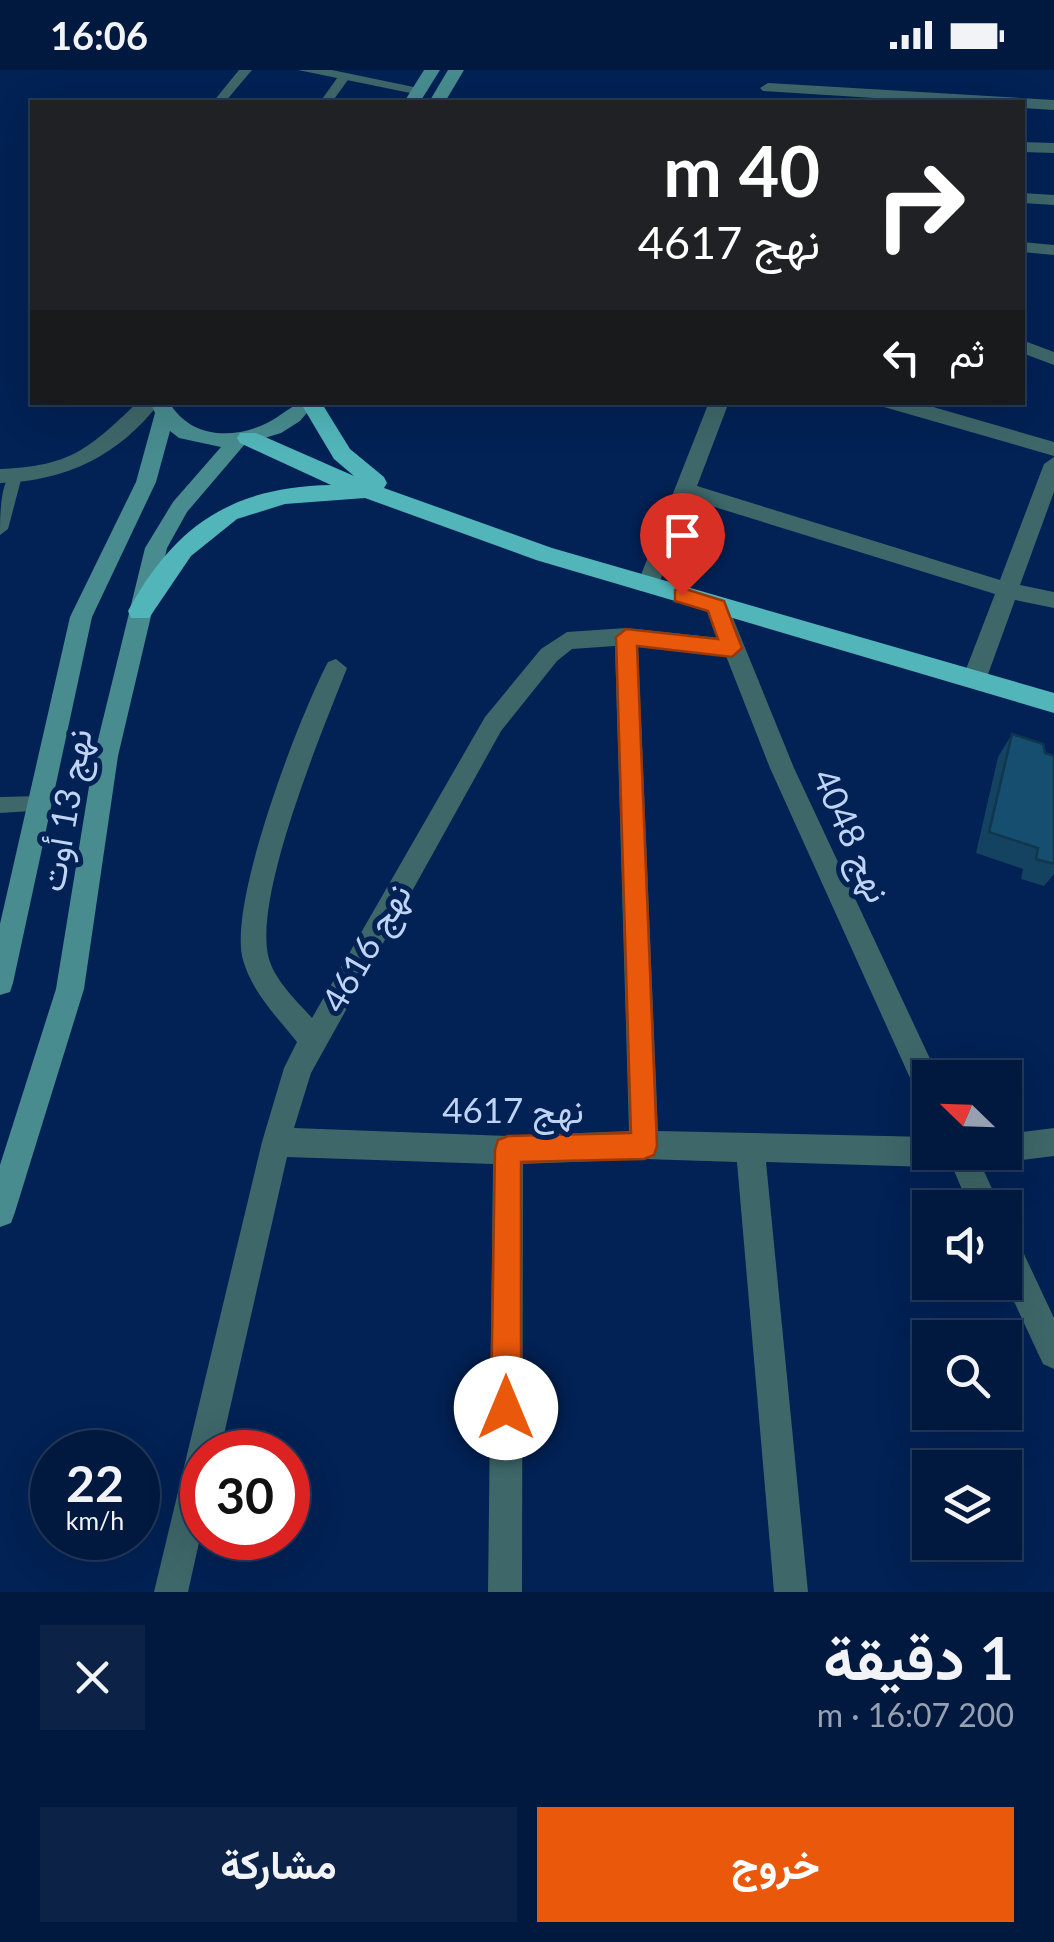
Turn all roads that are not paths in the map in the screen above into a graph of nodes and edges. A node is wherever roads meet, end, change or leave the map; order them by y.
1 (246, 70) edge
2 (306, 70) edge
3 (432, 70) edge
4 (456, 70) edge
5 (768, 70) edge
6 (344, 77) junction
7 (416, 96) edge
8 (767, 96) edge
9 (221, 100) edge
10 (327, 100) edge
11 (438, 100) edge
12 (930, 100) edge
13 (1025, 103) edge
14 (1054, 106) edge
15 (1025, 147) edge
16 (1054, 148) edge
17 (1025, 198) edge
18 (1054, 200) edge
19 (1025, 247) edge
20 (1054, 250) edge
21 (1025, 347) edge
22 (1054, 359) edge
23 (306, 405) edge
24 (311, 405) edge
25 (718, 405) edge
26 (901, 405) edge
27 (158, 407) edge
28 (243, 439) junction
29 (1054, 449) edge
30 (1054, 464) edge
31 (7, 476) edge
32 (685, 490) junction
33 (386, 496) junction
34 (0, 529) edge
35 (648, 585) junction
36 (1007, 590) junction
37 (1054, 600) edge
38 (717, 606) junction
39 (140, 610) junction
40 (626, 637) junction
41 (732, 648) junction
42 (336, 668) dead end
43 (975, 678) junction
44 (1054, 703) edge
45 (40, 804) junction
46 (0, 805) edge
47 (0, 983) edge
48 (312, 1040) junction
49 (915, 1060) edge
50 (276, 1142) junction
51 (1054, 1142) edge
52 (644, 1146) junction
53 (1022, 1146) edge
54 (750, 1149) junction
55 (508, 1150) junction
56 (912, 1152) edge
57 (0, 1212) edge
58 (1022, 1283) edge
59 (1052, 1345) edge
60 (209, 1430) edge
61 (180, 1553) edge
62 (171, 1592) edge
63 (505, 1592) edge
64 (790, 1592) edge

1 - 9 lane
2 - 6 street
3 - 7 main road
4 - 11 main road
5 - 8 street
6 - 7 street
6 - 10 lane
8 - 12 street
13 - 14 street
15 - 16 street
17 - 18 street
19 - 20 street
21 - 22 street
23 - 28 main road
24 - 33 highway
25 - 32 street
26 - 29 street
27 - 28 main road
27 - 31 street
27 - 45 main road, نهج 13 أوت
28 - 33 highway
28 - 39 main road, نهج 13 أوت
30 - 36 street
31 - 34 lane
32 - 35 street
32 - 36 street
33 - 35 highway
33 - 39 highway
35 - 38 highway
36 - 37 street
36 - 43 street
38 - 41 street, نهج 4048
38 - 43 highway
39 - 57 main road, نهج 13 أوت
40 - 41 street, نهج 4616
40 - 48 street, نهج 4616
40 - 52 street
41 - 49 street, نهج 4048
42 - 48 street
43 - 44 highway
45 - 46 lane
45 - 47 main road, نهج 13 أوت
48 - 50 street, نهج 4616
50 - 55 street, نهج 4617
50 - 60 street, نهج 4616
51 - 53 street
52 - 54 street, نهج 4617
52 - 55 street, نهج 4617
54 - 56 street, نهج 4617
54 - 64 street
55 - 63 street
58 - 59 street
61 - 62 street, نهج 4616

